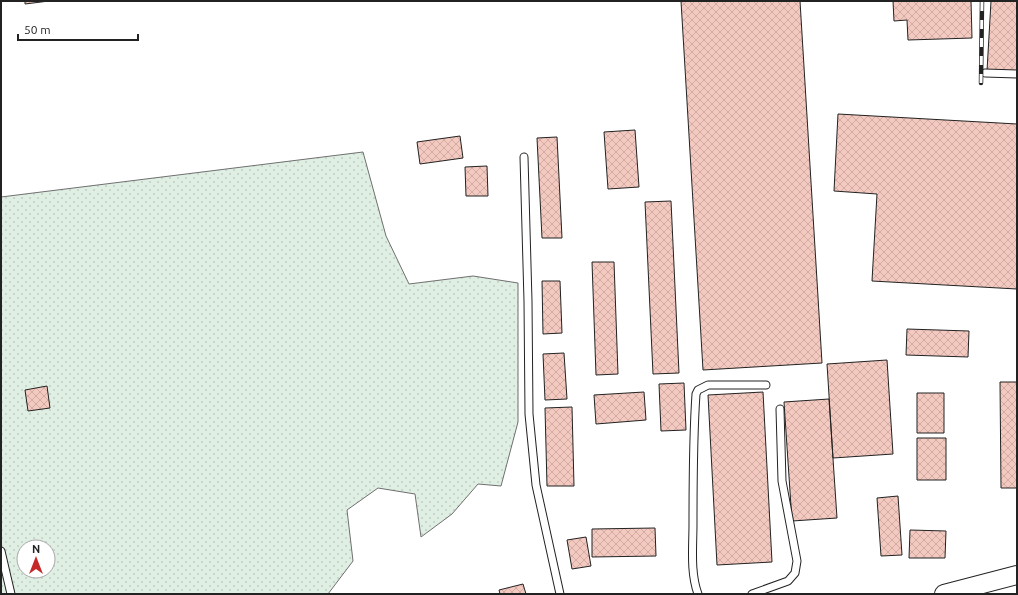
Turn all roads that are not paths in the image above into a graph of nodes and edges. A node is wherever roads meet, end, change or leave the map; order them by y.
1 (985, 73) dead end
2 (1017, 74) edge
3 (524, 157) dead end
4 (766, 385) dead end
5 (780, 410) dead end
6 (1, 551) edge
7 (1017, 575) edge
8 (11, 594) edge
9 (560, 594) edge
10 (698, 594) edge
11 (752, 594) edge
12 (944, 594) edge

1 - 2 lane
3 - 9 lane
4 - 10 lane
5 - 11 lane
6 - 8 lane
7 - 12 street

